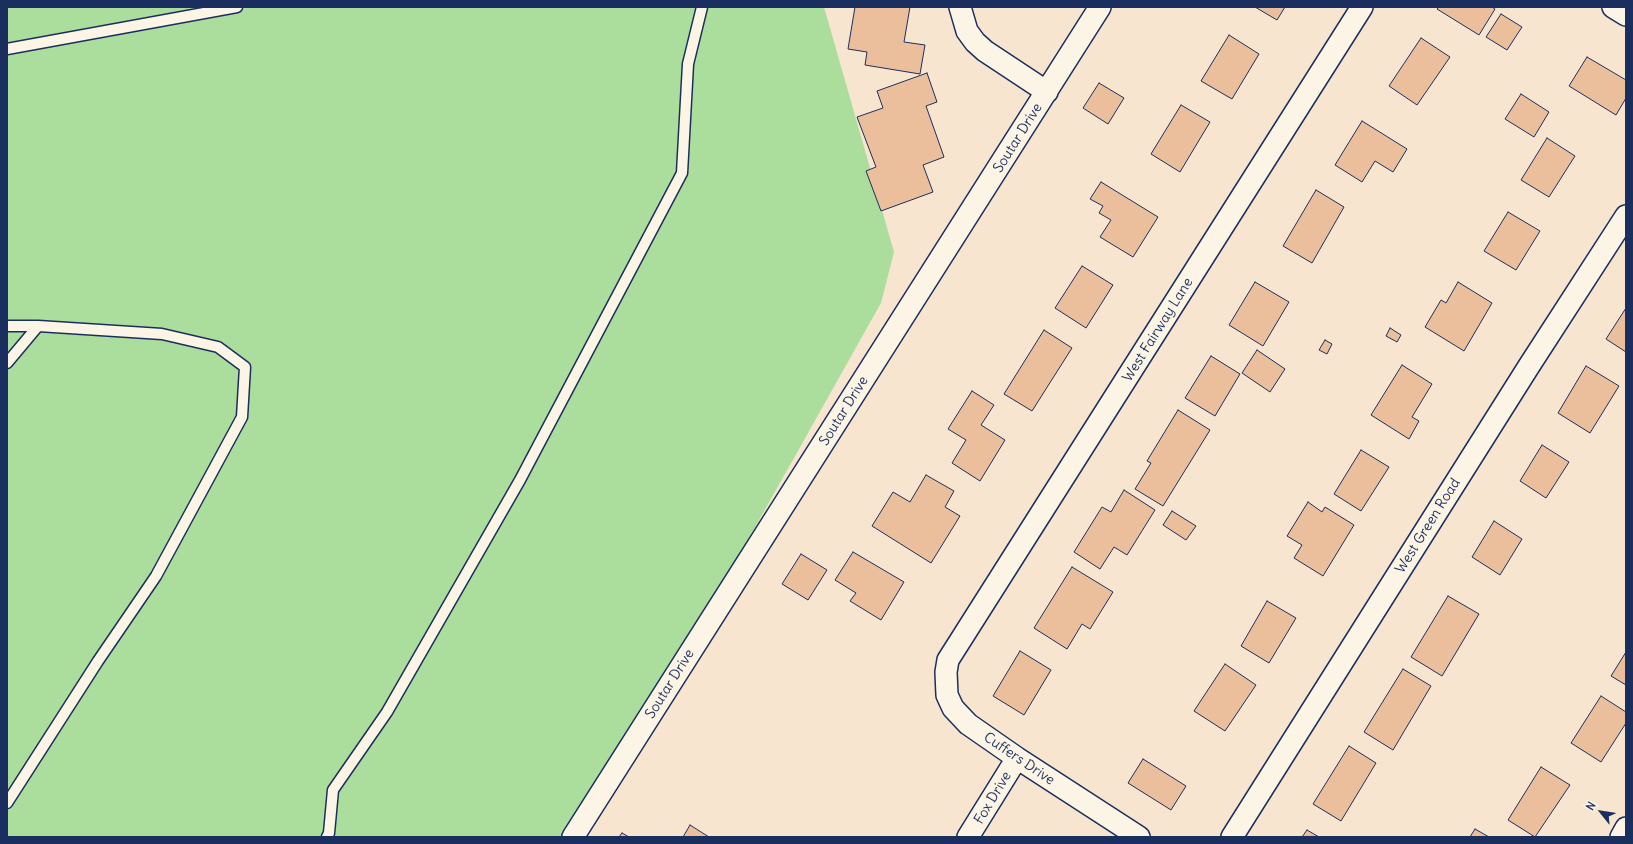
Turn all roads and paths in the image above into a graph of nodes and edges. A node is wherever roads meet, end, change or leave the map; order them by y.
1 (238, 7) edge
2 (702, 7) edge
3 (960, 7) edge
4 (1100, 7) edge
5 (1362, 7) edge
6 (1613, 7) edge
7 (1626, 15) edge
8 (7, 49) edge
9 (1047, 92) junction
10 (1626, 216) edge
11 (7, 326) edge
12 (38, 326) junction
13 (7, 363) edge
14 (953, 652) joint
15 (1016, 758) junction
16 (7, 803) edge
17 (1626, 828) edge
18 (327, 837) edge
19 (573, 837) edge
20 (968, 837) edge
21 (1139, 837) edge
22 (1232, 837) edge
23 (1621, 837) edge

1 - 8 lane
2 - 18 lane
3 - 9 street, Soutar Drive
4 - 9 street
5 - 14 street, West Fairway Lane
6 - 7 street
9 - 19 street, Soutar Drive
10 - 22 street, West Green Road
11 - 12 lane
12 - 13 lane
12 - 16 lane
14 - 15 street, Cuffers Drive
15 - 20 street, Fox Drive
15 - 21 street, Cuffers Drive
17 - 23 street

